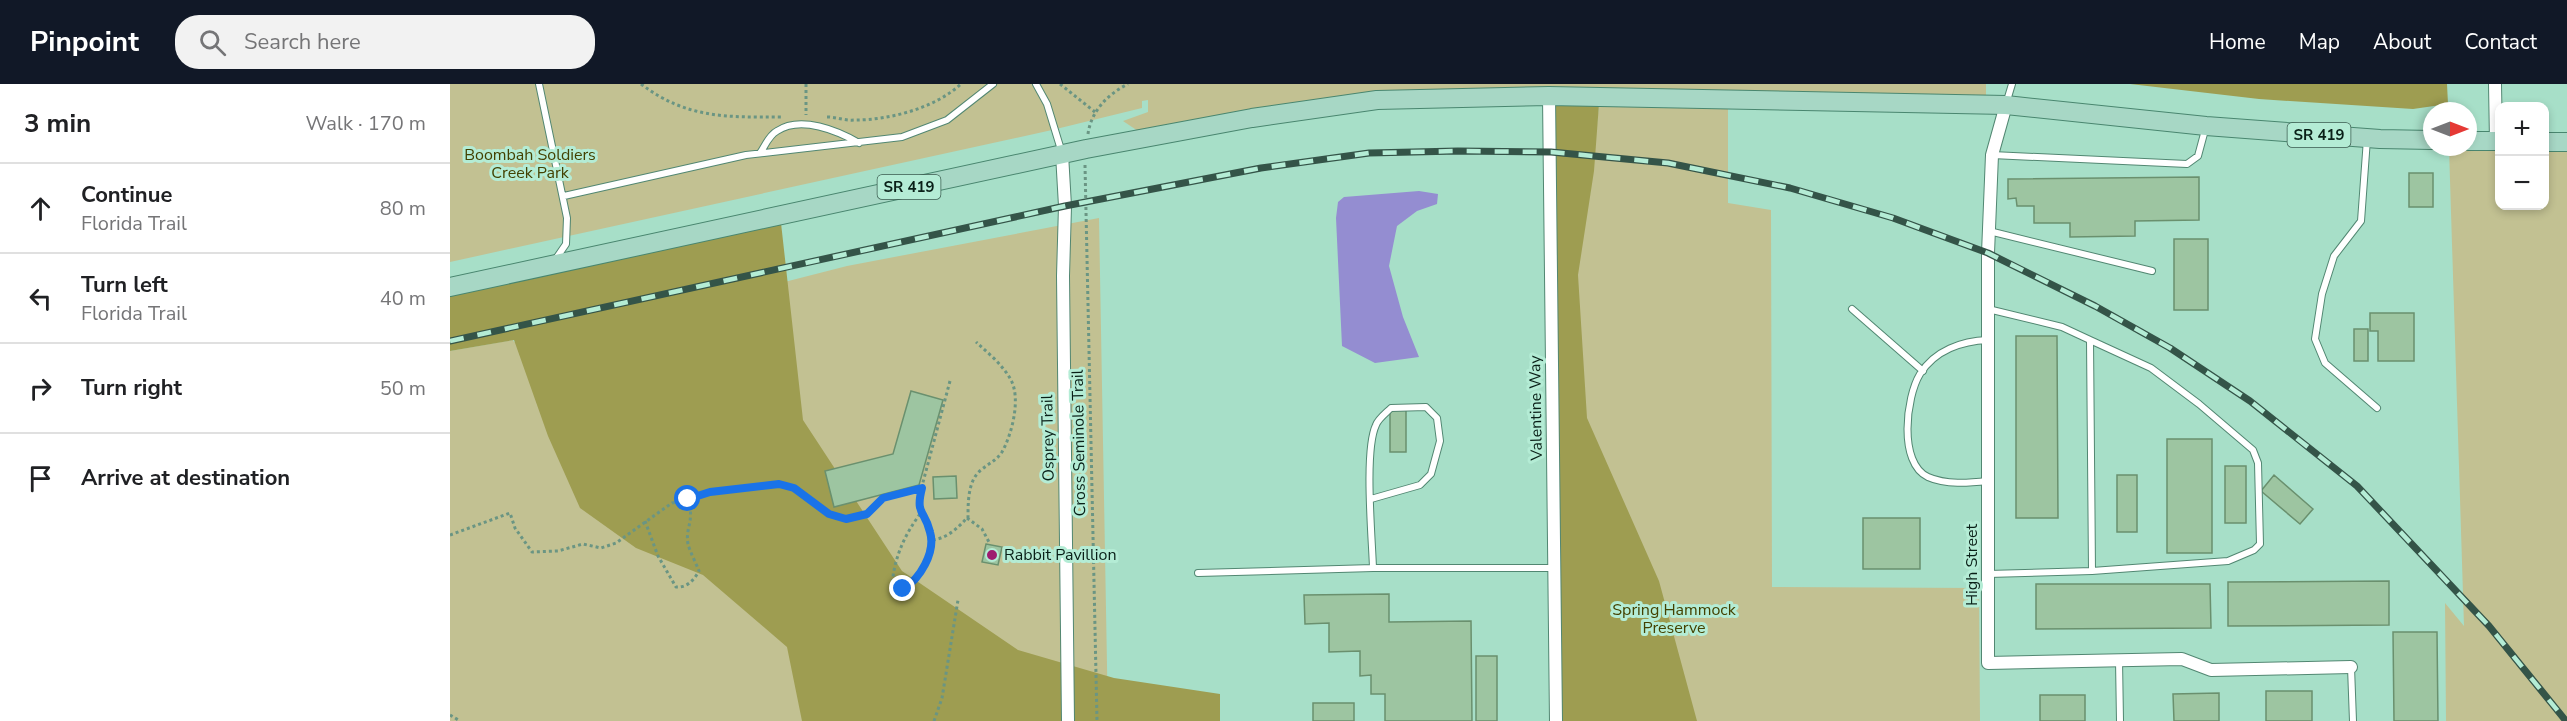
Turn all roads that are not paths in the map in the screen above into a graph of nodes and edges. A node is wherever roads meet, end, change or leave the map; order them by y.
1 (539, 84) edge
2 (993, 84) edge
3 (1036, 84) edge
4 (2012, 84) edge
5 (2495, 84) edge
6 (1549, 96) junction
7 (2496, 102) edge
8 (2006, 105) junction
9 (2206, 126) junction
10 (2367, 138) junction
11 (2423, 140) edge
12 (2477, 141) edge
13 (2495, 141) edge
14 (2549, 142) edge
15 (2567, 142) edge
16 (860, 143) junction
17 (759, 153) junction
18 (1062, 154) junction
19 (1992, 155) junction
20 (564, 197) junction
21 (1989, 231) junction
22 (552, 263) junction
23 (2152, 271) dead end
24 (450, 286) edge
25 (1852, 309) dead end
26 (1988, 309) junction
27 (1988, 340) junction
28 (2090, 340) junction
29 (1923, 371) junction
30 (2377, 408) dead end
31 (1988, 481) junction
32 (1371, 498) junction
33 (1373, 568) junction
34 (1554, 568) junction
35 (2092, 571) junction
36 (1197, 573) dead end
37 (1988, 574) junction
38 (2119, 660) junction
39 (2351, 667) joint
40 (1068, 721) edge
41 (1556, 721) edge
42 (2120, 721) edge
43 (2353, 721) edge

1 - 20 lane
2 - 16 lane
3 - 18 lane
4 - 8 lane
5 - 7 street
6 - 8 main road, SR 419
6 - 18 main road, SR 419
6 - 34 street, Valentine Way
8 - 9 main road, SR 419
8 - 19 street, High Street
9 - 10 main road, SR 419
9 - 19 lane
10 - 11 main road, SR 419
10 - 30 lane
12 - 13 main road
14 - 15 main road
16 - 17 lane
16 - 17 lane
17 - 20 lane
18 - 22 main road, SR 419
18 - 40 street, Osprey Trail
19 - 21 street, High Street
20 - 22 lane
21 - 23 lane
21 - 26 street, High Street
22 - 24 main road, SR 419
25 - 29 lane
26 - 27 street, High Street
26 - 28 lane
27 - 29 lane
27 - 31 street, High Street
28 - 35 lane
28 - 35 lane
29 - 31 lane
31 - 37 street, High Street
32 - 32 lane
32 - 33 lane
33 - 34 lane
33 - 36 lane
34 - 41 street, Valentine Way
35 - 37 lane
37 - 38 street, High Street
38 - 39 street, High Street
38 - 42 lane
39 - 43 lane

